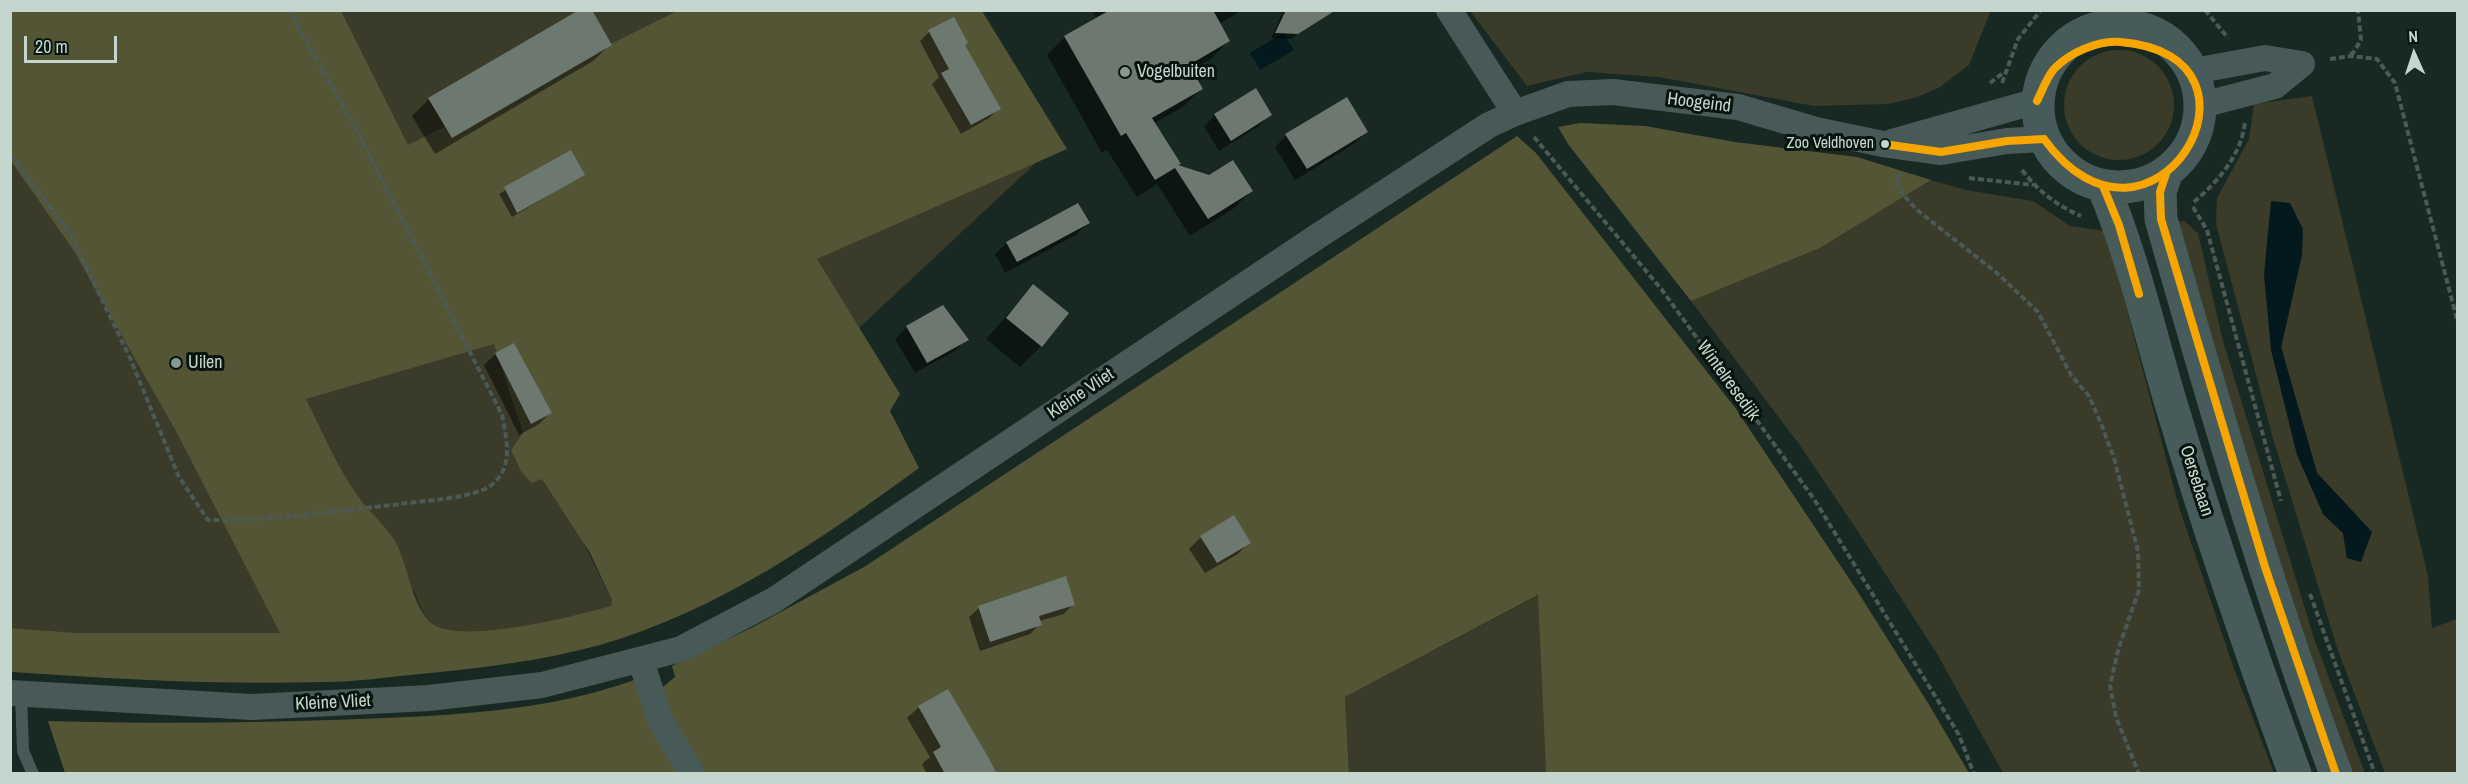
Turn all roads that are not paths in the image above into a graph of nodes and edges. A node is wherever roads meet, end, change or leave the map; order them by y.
1 (1449, 10) edge
2 (2129, 18) edge
3 (2069, 26) edge
4 (2194, 72) junction
5 (2037, 101) junction
6 (2202, 105) junction
7 (1515, 113) junction
8 (2044, 139) junction
9 (1883, 144) junction
10 (2166, 174) junction
11 (2103, 186) junction
12 (641, 661) junction
13 (16, 694) edge
14 (33, 774) edge
15 (692, 774) edge
16 (2295, 774) edge
17 (2336, 774) edge

1 - 7 street
2 - 3 main road
2 - 4 main road
3 - 5 main road
4 - 6 main road
4 - 6 street
5 - 8 main road
5 - 9 street, Hoogeind
6 - 10 main road
7 - 9 street, Hoogeind
7 - 12 street, Kleine Vliet
8 - 9 street, Hoogeind
8 - 11 main road
10 - 11 main road
10 - 17 main road
11 - 16 main road, Oersebaan
12 - 13 street, Kleine Vliet
12 - 15 street
13 - 14 lane, Kleine Vliet

